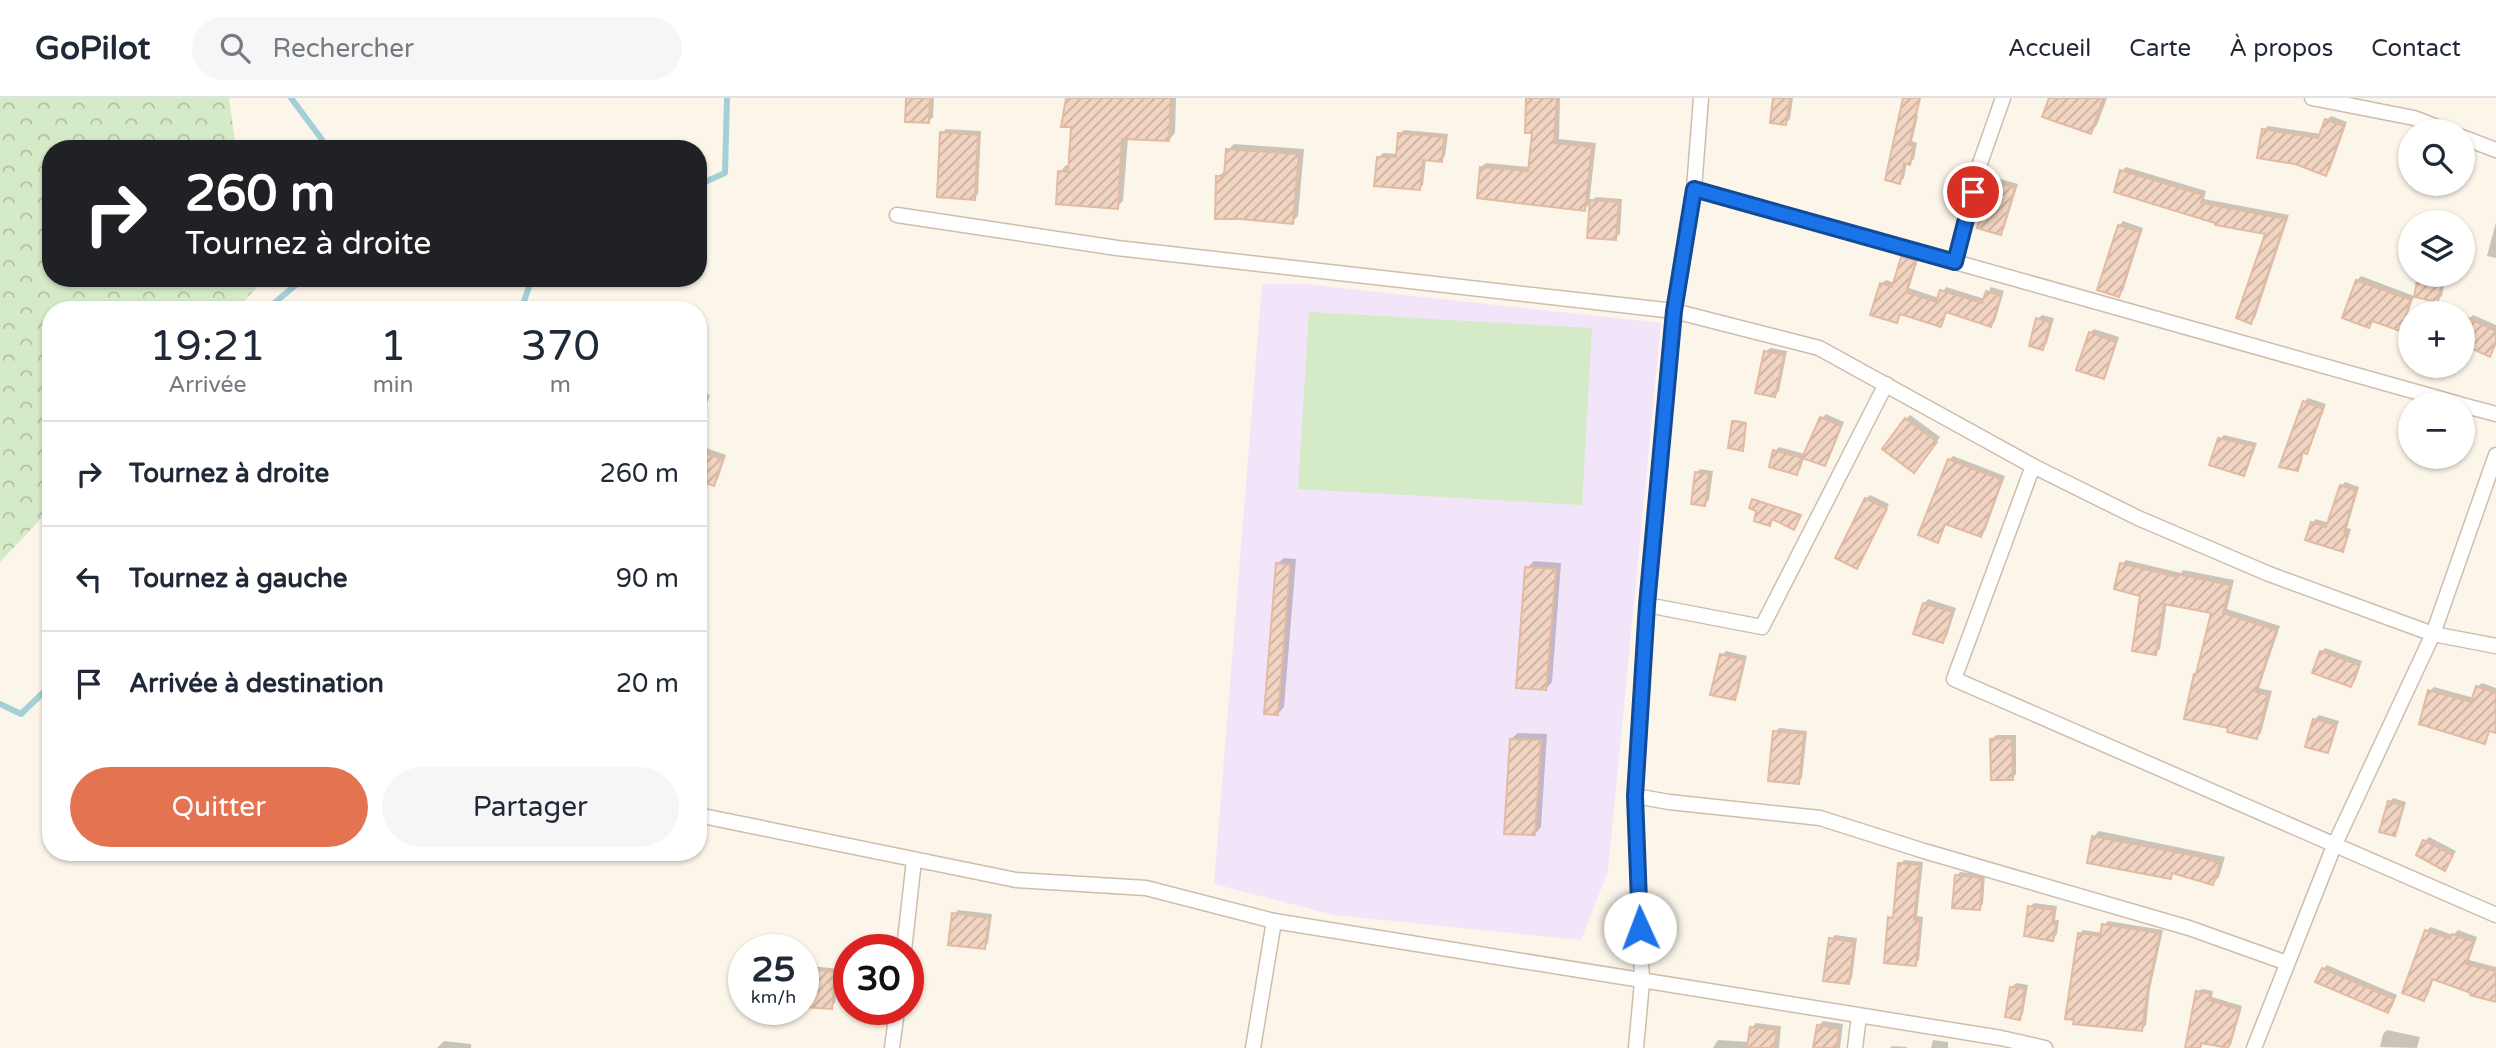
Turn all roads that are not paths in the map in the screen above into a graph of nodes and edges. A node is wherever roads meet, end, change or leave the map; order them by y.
1 (1701, 98) edge
2 (2003, 98) edge
3 (2312, 98) edge
4 (2417, 119) edge
5 (2475, 142) edge
6 (2496, 150) edge
7 (1694, 189) junction
8 (897, 215) dead end
9 (1955, 262) junction
10 (1674, 311) junction
11 (1886, 384) junction
12 (2415, 392) edge
13 (2475, 409) edge
14 (2496, 414) edge
15 (2496, 456) edge
16 (2033, 466) junction
17 (1647, 605) junction
18 (2433, 634) junction
19 (2496, 646) edge
20 (1635, 796) junction
21 (707, 817) edge
22 (2334, 846) junction
23 (914, 860) junction
24 (2496, 915) edge
25 (1274, 921) junction
26 (906, 934) edge
27 (2287, 963) junction
28 (1642, 982) junction
29 (1859, 1016) junction
30 (895, 1025) edge
31 (2000, 1043) edge
32 (892, 1048) edge
33 (1253, 1048) edge
34 (1636, 1048) edge
35 (1855, 1048) edge
36 (2045, 1048) edge
37 (2254, 1048) edge

1 - 7 street
2 - 9 street
3 - 4 street
5 - 6 street
7 - 9 street
7 - 10 street
8 - 10 street
9 - 12 street
10 - 11 street
10 - 17 street
11 - 16 street
11 - 17 street
13 - 14 street
15 - 18 street
16 - 18 street
16 - 22 street
17 - 20 street
18 - 19 street
18 - 22 street
20 - 27 street
20 - 28 street
21 - 23 street
22 - 24 street
22 - 27 street
23 - 25 street
23 - 26 street
25 - 28 street
25 - 33 street
27 - 37 street
28 - 29 street
28 - 34 street
29 - 31 street
29 - 35 street
30 - 32 street
31 - 36 street

